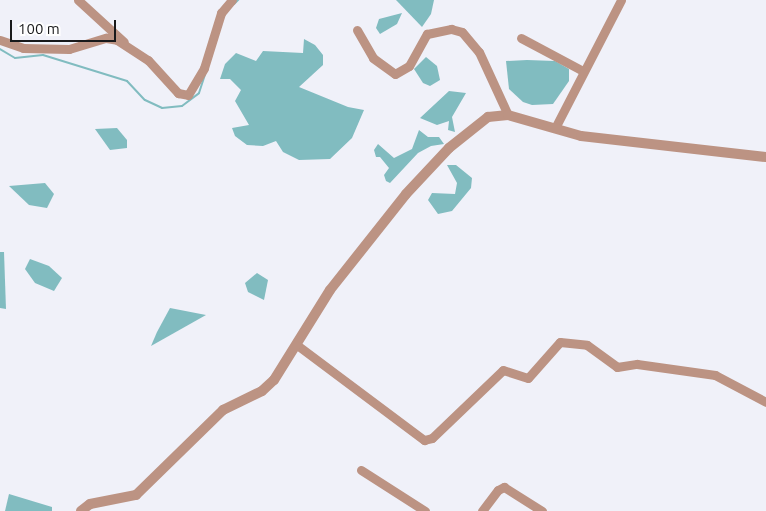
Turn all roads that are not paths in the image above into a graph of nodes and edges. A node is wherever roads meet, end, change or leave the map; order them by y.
1 (78, 0) edge
2 (620, 0) edge
3 (226, 2) edge
4 (357, 30) dead end
5 (521, 38) dead end
6 (0, 40) edge
7 (127, 45) junction
8 (583, 71) junction
9 (508, 115) junction
10 (554, 128) junction
11 (766, 158) edge
12 (297, 345) junction
13 (766, 402) edge
14 (361, 470) dead end
15 (81, 511) edge
16 (425, 511) edge
17 (482, 511) edge
18 (542, 511) edge

1 - 7 street
2 - 8 street
3 - 7 street
4 - 9 street
5 - 8 street
6 - 7 street
8 - 10 street
9 - 10 street
9 - 12 street
10 - 11 street
12 - 13 street
12 - 15 street
14 - 16 street
17 - 18 street

